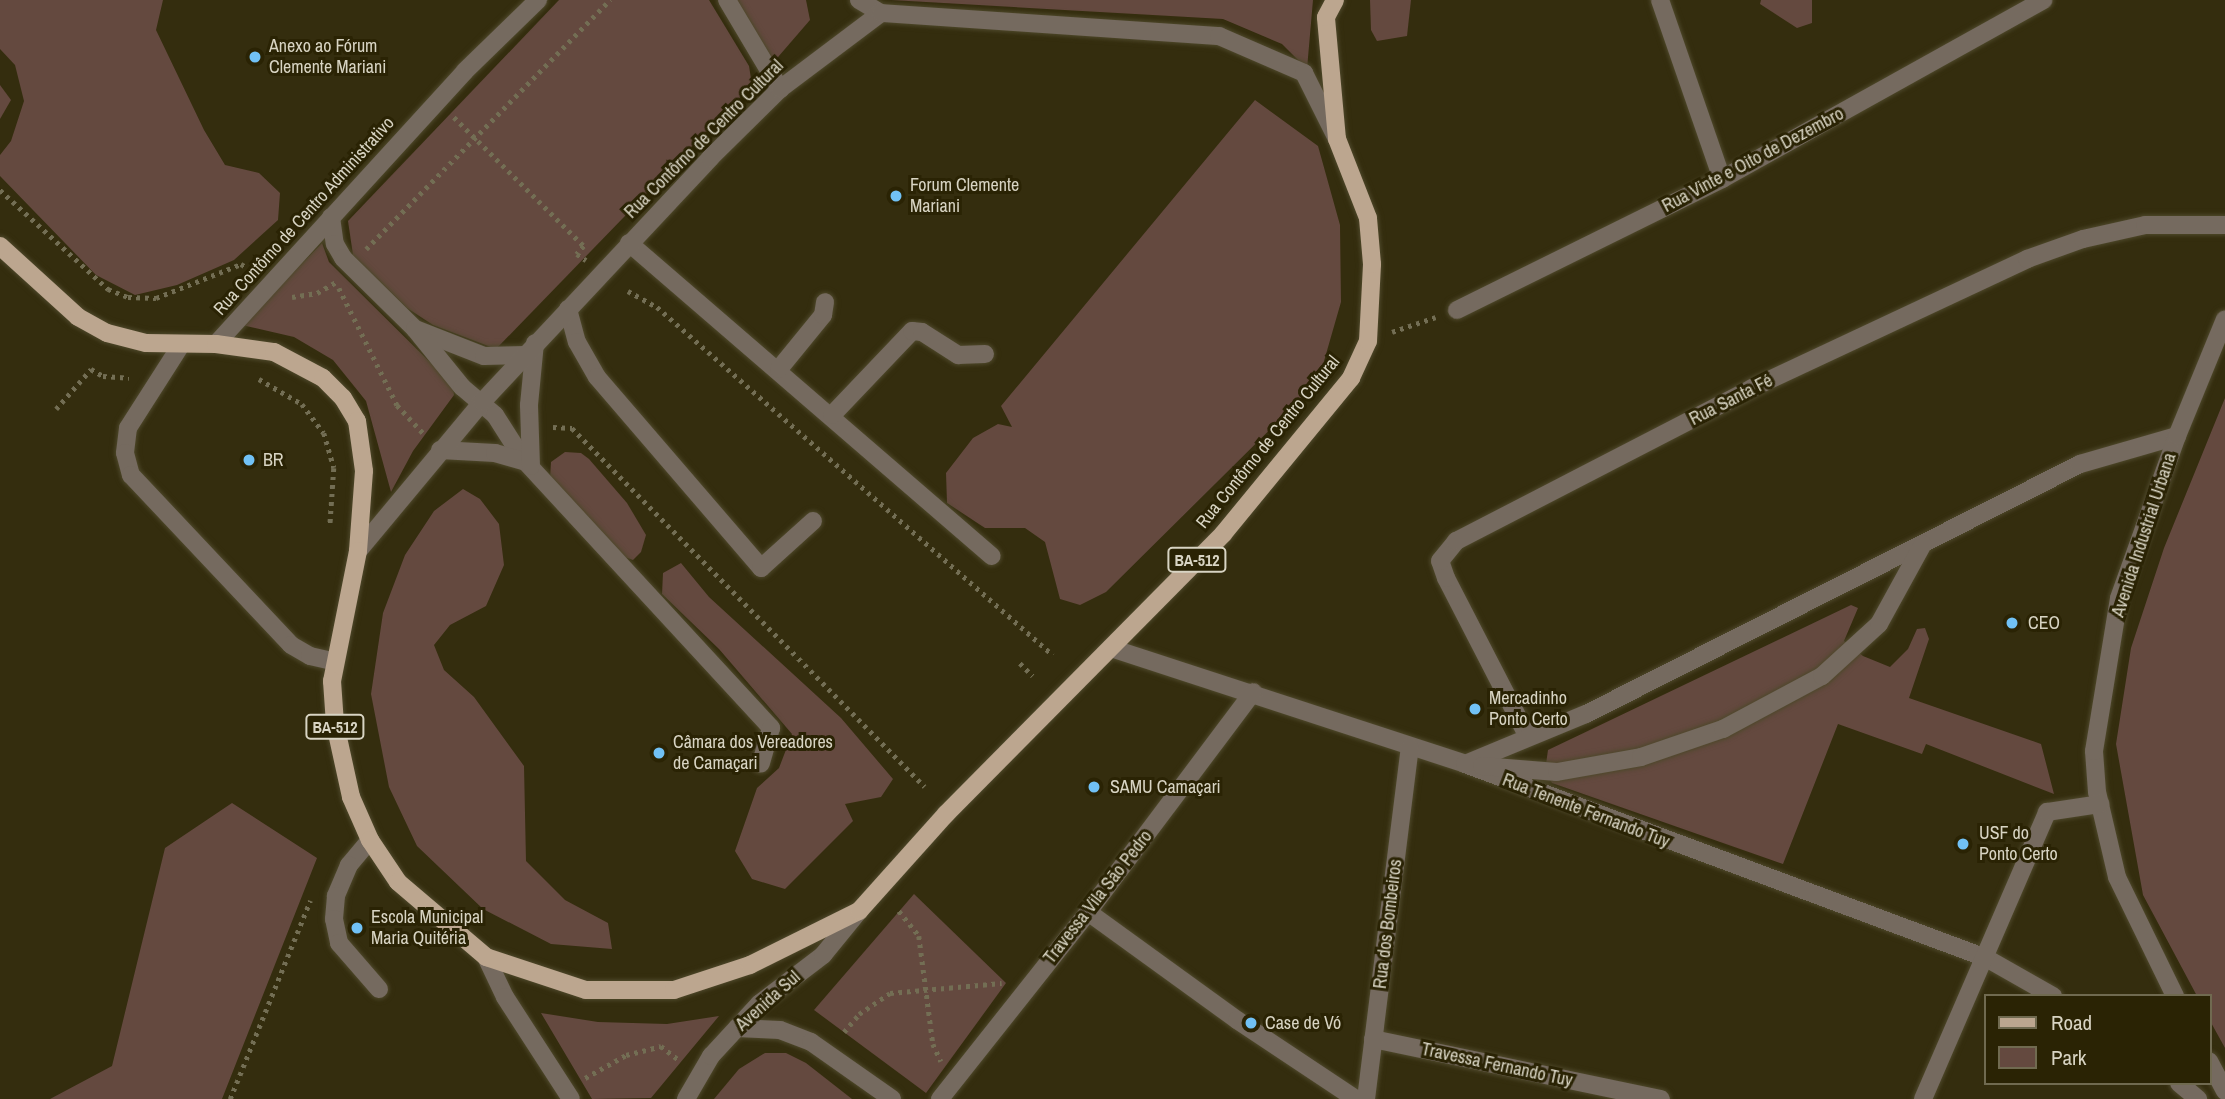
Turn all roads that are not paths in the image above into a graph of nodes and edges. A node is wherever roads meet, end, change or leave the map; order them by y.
1 (538, 0) edge
2 (727, 0) edge
3 (859, 0) edge
4 (1335, 0) edge
5 (1660, 0) edge
6 (2043, 0) edge
7 (881, 13) junction
8 (780, 89) junction
9 (1337, 139) junction
10 (1722, 179) junction
11 (331, 217) junction
12 (2225, 225) edge
13 (629, 243) junction
14 (0, 246) edge
15 (825, 302) dead end
16 (568, 309) junction
17 (1457, 310) road end
18 (2225, 319) edge
19 (415, 329) junction
20 (216, 344) junction
21 (181, 345) junction
22 (530, 349) junction
23 (2219, 350) edge
24 (985, 354) dead end
25 (779, 369) junction
26 (482, 402) junction
27 (832, 415) junction
28 (2177, 436) junction
29 (440, 450) junction
30 (527, 463) junction
31 (813, 521) dead end
32 (1923, 544) junction
33 (358, 551) junction
34 (991, 556) dead end
35 (1111, 648) junction
36 (335, 662) junction
37 (1253, 692) junction
38 (1527, 735) junction
39 (1409, 748) junction
40 (761, 764) dead end
41 (1465, 764) junction
42 (2099, 804) junction
43 (370, 840) junction
44 (859, 911) junction
45 (1088, 912) junction
46 (486, 957) junction
47 (1986, 958) junction
48 (379, 989) dead end
49 (2168, 991) edge
50 (2049, 994) edge
51 (737, 1028) junction
52 (1373, 1039) junction
53 (2211, 1065) edge
54 (2181, 1085) edge
55 (2225, 1091) edge
56 (686, 1097) edge
57 (571, 1099) edge
58 (892, 1099) edge
59 (940, 1099) edge
60 (1356, 1099) edge
61 (1366, 1099) edge
62 (1661, 1099) edge
63 (1923, 1099) edge
64 (2197, 1099) edge

1 - 11 street, Rua Contôrno de Centro Administrativo
2 - 8 street
3 - 7 street
4 - 9 main road, BA-512
5 - 10 street
6 - 10 street, Rua Vinte e Oito de Dezembro
7 - 8 street, Rua Contôrno de Centro Cultural
7 - 9 street, Rua Contôrno de Centro Cultural
8 - 13 street, Rua Contôrno de Centro Cultural
9 - 35 main road, Rua Contôrno de Centro Cultural / BA-512
10 - 17 street, Rua Vinte e Oito de Dezembro
11 - 19 street
11 - 20 street, Rua Contôrno de Centro Administrativo
12 - 38 street, Rua Santa Fé
13 - 16 street, Rua Contôrno de Centro Cultural
13 - 25 street
14 - 21 main road, Rua Contôrno de Centro Administrativo / BA-512
15 - 25 street
16 - 22 street, Rua Contôrno de Centro Cultural
16 - 31 street
18 - 23 street, Avenida Industrial Urbana
19 - 22 street
19 - 26 street
20 - 21 main road, Rua Contôrno de Centro Administrativo / BA-512
20 - 33 main road, Rua Contôrno de Centro Cultural / BA-512
21 - 36 street
22 - 26 street, Rua Contôrno de Centro Cultural
22 - 30 street
23 - 28 street, Avenida Industrial Urbana
24 - 27 street
25 - 27 street
26 - 29 street, Rua Contôrno de Centro Cultural
26 - 30 street
27 - 34 street
28 - 32 street
28 - 42 street, Avenida Industrial Urbana
29 - 30 street
29 - 33 street, Rua Contôrno de Centro Cultural
30 - 40 street
32 - 38 street
32 - 41 street
33 - 36 main road, Rua Contôrno de Centro Cultural / BA-512
35 - 37 street, Rua Tenente Fernando Tuy
35 - 44 main road, Rua Contôrno de Centro Cultural / BA-512
36 - 43 main road, Rua Contôrno de Centro Cultural / BA-512
37 - 39 street, Rua Tenente Fernando Tuy
37 - 45 street, Travessa Vila São Pedro
38 - 41 street
39 - 41 street, Rua Tenente Fernando Tuy
39 - 52 street, Rua dos Bombeiros
41 - 47 street, Rua Tenente Fernando Tuy
42 - 47 street
42 - 49 street, Avenida Industrial Urbana
43 - 46 main road, Rua Contôrno de Centro Cultural / BA-512
43 - 48 street
44 - 46 main road, Rua Contôrno de Centro Cultural / BA-512
44 - 51 street, Avenida Sul
45 - 59 street, Travessa Vila São Pedro
45 - 60 street
46 - 57 street
47 - 50 street, Rua Tenente Fernando Tuy
47 - 63 street
51 - 56 street, Avenida Sul
51 - 58 street
52 - 61 street, Rua dos Bombeiros
52 - 62 street, Travessa Fernando Tuy
53 - 55 street
54 - 64 street

